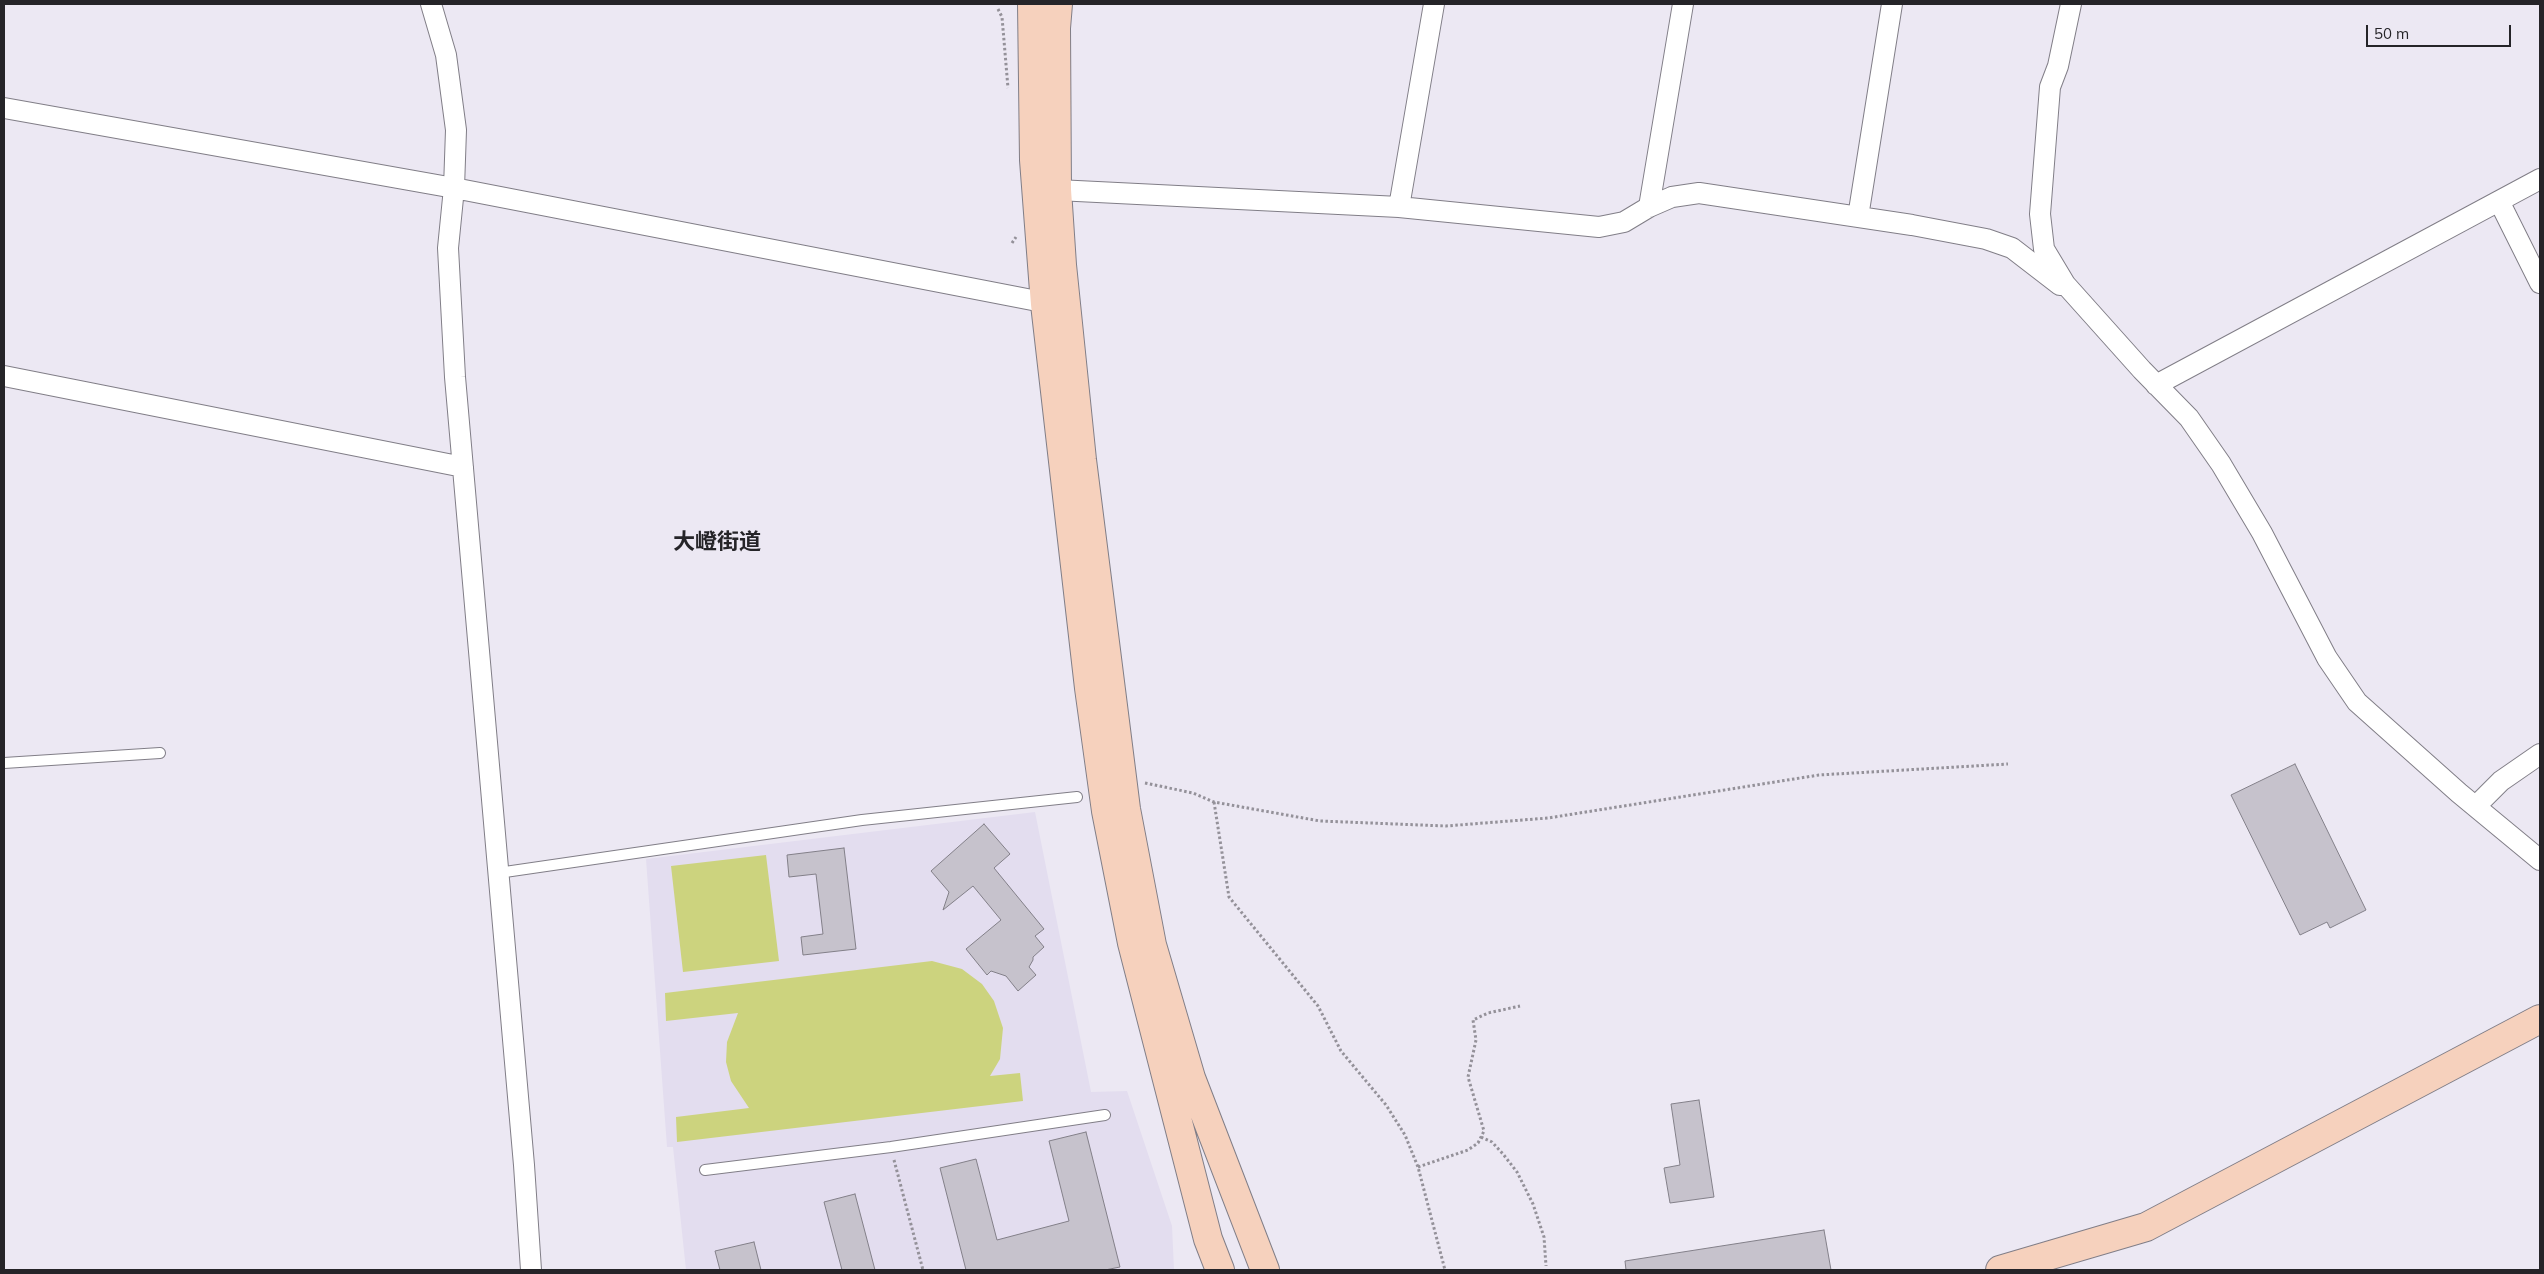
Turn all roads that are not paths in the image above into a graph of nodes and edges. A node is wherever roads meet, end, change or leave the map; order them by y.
1 (432, 4) edge
2 (1032, 4) edge
3 (1058, 4) edge
4 (1434, 4) edge
5 (1684, 4) edge
6 (1892, 4) edge
7 (2071, 4) edge
8 (4, 108) edge
9 (2540, 178) edge
10 (454, 188) junction
11 (1057, 190) junction
12 (2498, 201) junction
13 (1399, 207) junction
14 (1649, 207) junction
15 (1858, 217) junction
16 (2040, 217) junction
17 (2012, 248) junction
18 (2540, 283) edge
19 (1056, 305) junction
20 (2094, 317) junction
21 (4, 376) edge
22 (2156, 384) junction
23 (463, 467) junction
24 (160, 752) dead end
25 (2540, 754) edge
26 (4, 762) edge
27 (1078, 796) dead end
28 (2476, 806) junction
29 (2540, 860) edge
30 (498, 873) junction
31 (2540, 1020) edge
32 (1106, 1115) dead end
33 (705, 1170) dead end
34 (1208, 1240) junction
35 (531, 1270) edge
36 (1204, 1270) edge
37 (1220, 1270) edge
38 (1265, 1270) edge
39 (2000, 1270) edge

1 - 10 street
2 - 19 main road
3 - 11 main road
4 - 13 street
5 - 14 street
6 - 15 street
7 - 16 street
8 - 10 street
9 - 12 street
10 - 19 street
10 - 23 street
11 - 13 street
11 - 19 main road
12 - 18 street
12 - 22 street
13 - 14 street
14 - 15 street
15 - 17 street
16 - 17 street
16 - 20 street
17 - 20 street
19 - 34 main road
19 - 38 main road
20 - 22 street
21 - 23 street
22 - 28 street
23 - 30 street
24 - 26 lane
25 - 28 street
27 - 30 lane
28 - 29 street
30 - 35 street
31 - 39 main road
32 - 33 lane
34 - 36 main road
34 - 37 main road

